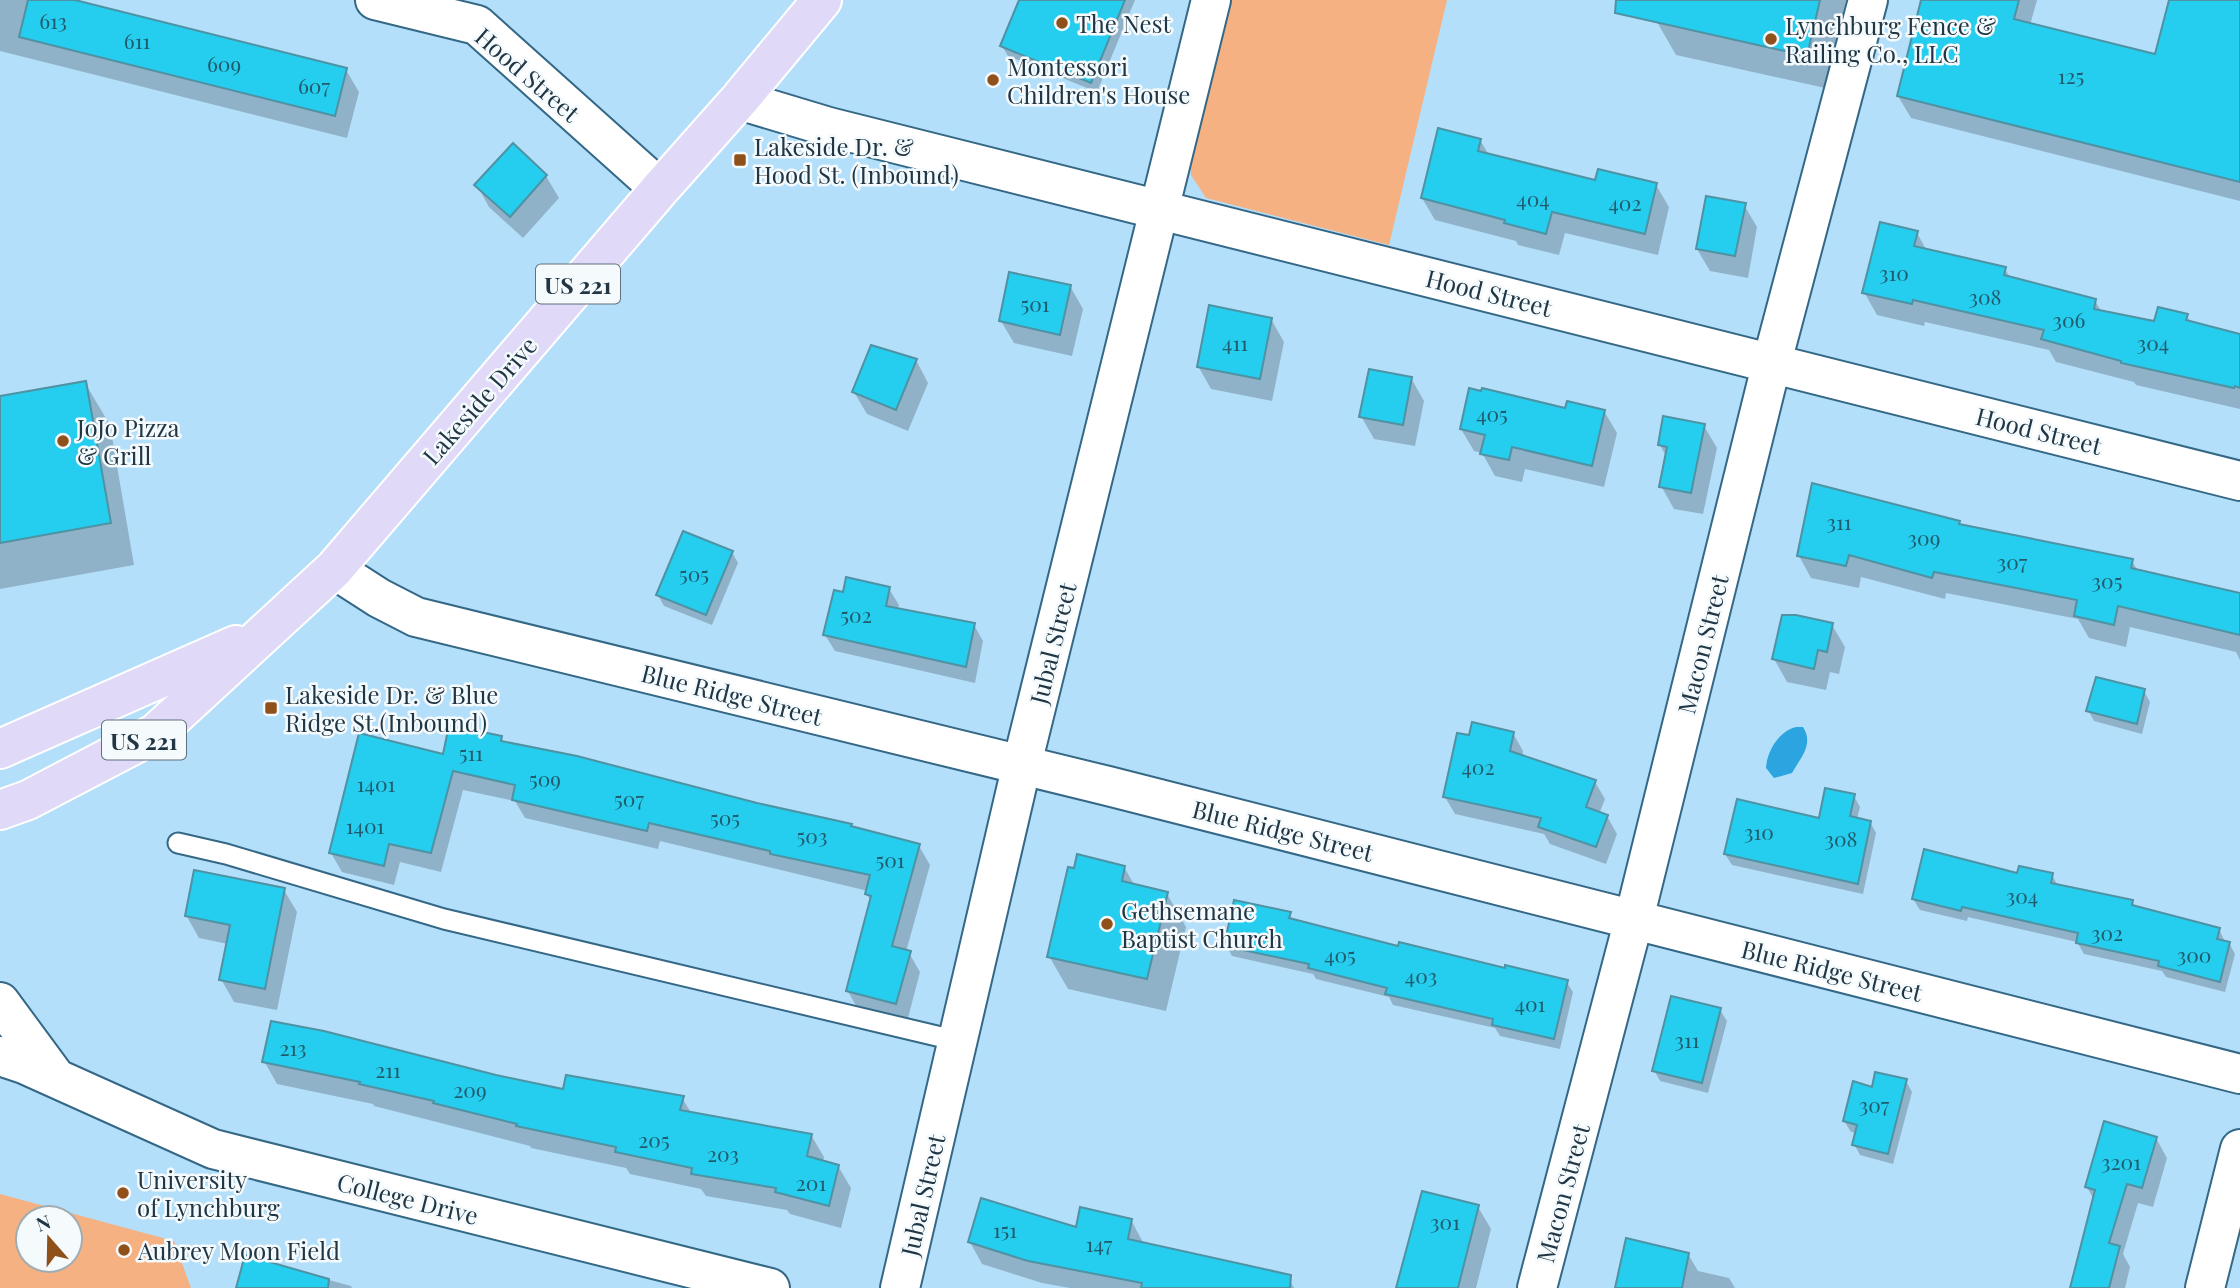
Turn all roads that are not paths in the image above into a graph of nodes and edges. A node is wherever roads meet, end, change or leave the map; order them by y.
1 (375, 0) edge
2 (822, 0) edge
3 (1211, 0) edge
4 (1868, 0) edge
5 (739, 100) junction
6 (660, 189) junction
7 (1160, 211) junction
8 (1772, 362) junction
9 (2240, 481) edge
10 (334, 569) junction
11 (263, 633) junction
12 (0, 749) edge
13 (1022, 764) junction
14 (0, 810) edge
15 (178, 843) dead end
16 (1634, 919) junction
17 (0, 1002) edge
18 (958, 1041) junction
19 (0, 1056) edge
20 (2240, 1074) edge
21 (57, 1079) junction
22 (2240, 1149) edge
23 (770, 1288) edge
24 (900, 1288) edge
25 (1537, 1288) edge
26 (2205, 1288) edge

1 - 6 street, Hood Street
2 - 5 main road, Lakeside Drive / US 221
3 - 7 street, Jubal Street
4 - 8 street, Macon Street
5 - 6 main road, Lakeside Drive / US 221
5 - 7 street, Hood Street
6 - 10 main road, Lakeside Drive / US 221
7 - 8 street, Hood Street
7 - 13 street, Jubal Street
8 - 9 street, Hood Street
8 - 16 street, Macon Street
10 - 11 main road, Lakeside Drive / US 221
10 - 13 street, Blue Ridge Street
11 - 12 main road, Lakeside Drive
11 - 14 main road, Lakeside Drive / US 221
13 - 16 street, Blue Ridge Street
13 - 18 street, Jubal Street
15 - 18 lane
16 - 20 street, Blue Ridge Street
16 - 25 street, Macon Street
17 - 21 street, College Drive
18 - 24 street, Jubal Street
19 - 21 street, College Drive
21 - 23 street, College Drive
22 - 26 street

